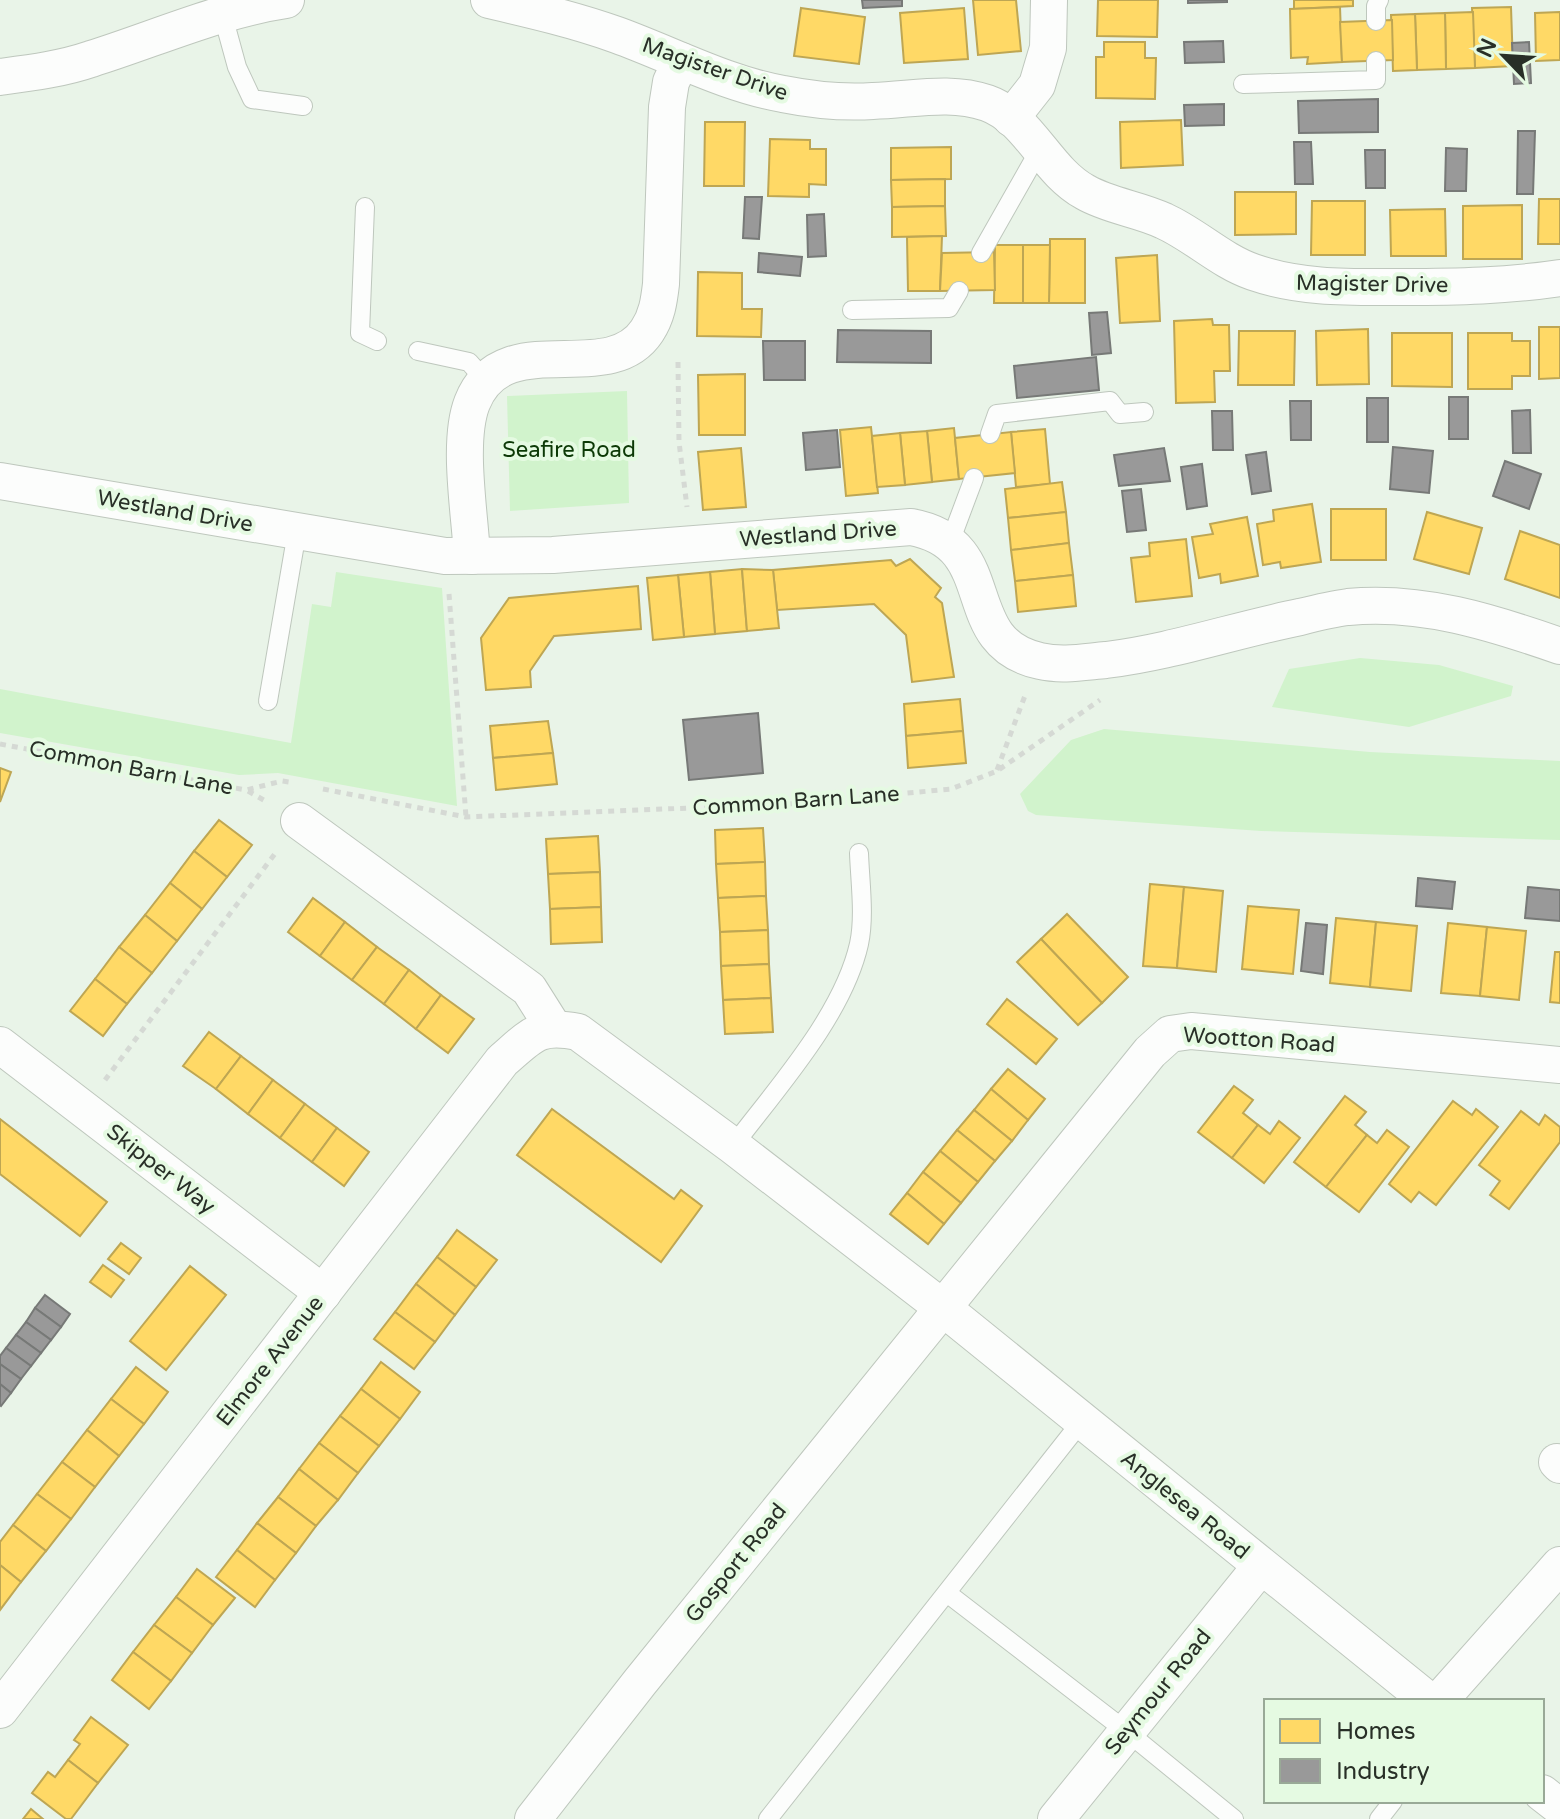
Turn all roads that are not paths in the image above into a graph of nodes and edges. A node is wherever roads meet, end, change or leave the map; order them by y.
1 (286, 0) edge
2 (489, 0) edge
3 (1049, 0) edge
4 (1379, 0) edge
5 (223, 16) junction
6 (1376, 21) dead end
7 (681, 61) junction
8 (1376, 61) dead end
9 (0, 77) edge
10 (1243, 84) dead end
11 (303, 106) dead end
12 (1011, 118) junction
13 (1040, 149) junction
14 (365, 207) dead end
15 (981, 253) dead end
16 (1560, 278) edge
17 (959, 291) dead end
18 (852, 310) dead end
19 (377, 341) dead end
20 (418, 351) dead end
21 (484, 379) junction
22 (1144, 412) dead end
23 (990, 434) dead end
24 (974, 478) dead end
25 (0, 481) edge
26 (297, 532) junction
27 (950, 542) junction
28 (459, 556) junction
29 (1560, 646) edge
30 (268, 701) dead end
31 (299, 821) road end
32 (859, 853) dead end
33 (553, 1027) junction
34 (0, 1045) edge
35 (1560, 1065) edge
36 (733, 1146) junction
37 (323, 1293) junction
38 (943, 1308) junction
39 (1081, 1422) junction
40 (1560, 1565) edge
41 (1261, 1566) junction
42 (947, 1593) junction
43 (1427, 1699) edge
44 (1441, 1699) edge
45 (0, 1710) edge
46 (1126, 1731) junction
47 (1544, 1795) edge
48 (1391, 1803) edge
49 (1560, 1807) edge
50 (533, 1819) edge
51 (768, 1819) edge
52 (1056, 1819) edge
53 (1234, 1819) edge
54 (1379, 1819) edge

1 - 5 street
2 - 7 street, Magister Drive
3 - 12 street
4 - 6 lane
5 - 9 street
5 - 11 lane
7 - 12 street, Magister Drive
7 - 21 street
8 - 10 lane
12 - 13 street, Magister Drive
13 - 15 lane
13 - 16 street, Magister Drive
14 - 19 lane
17 - 18 lane
20 - 21 lane
21 - 28 street
22 - 23 lane
24 - 27 lane
25 - 26 street, Westland Drive
26 - 28 street, Westland Drive
26 - 30 lane
27 - 28 street, Westland Drive
27 - 29 street
31 - 33 street
32 - 36 lane
33 - 36 street
33 - 37 street, Elmore Avenue
34 - 37 street, Skipper Way
35 - 38 street, Wootton Road
36 - 38 street
37 - 45 street, Elmore Avenue
38 - 39 street, Anglesea Road
38 - 50 street, Gosport Road
39 - 41 street, Anglesea Road
39 - 42 lane
40 - 44 street
41 - 43 street, Anglesea Road
41 - 46 street, Seymour Road
42 - 46 lane
42 - 51 lane
46 - 52 street, Seymour Road
46 - 53 lane
47 - 49 street
48 - 54 lane

